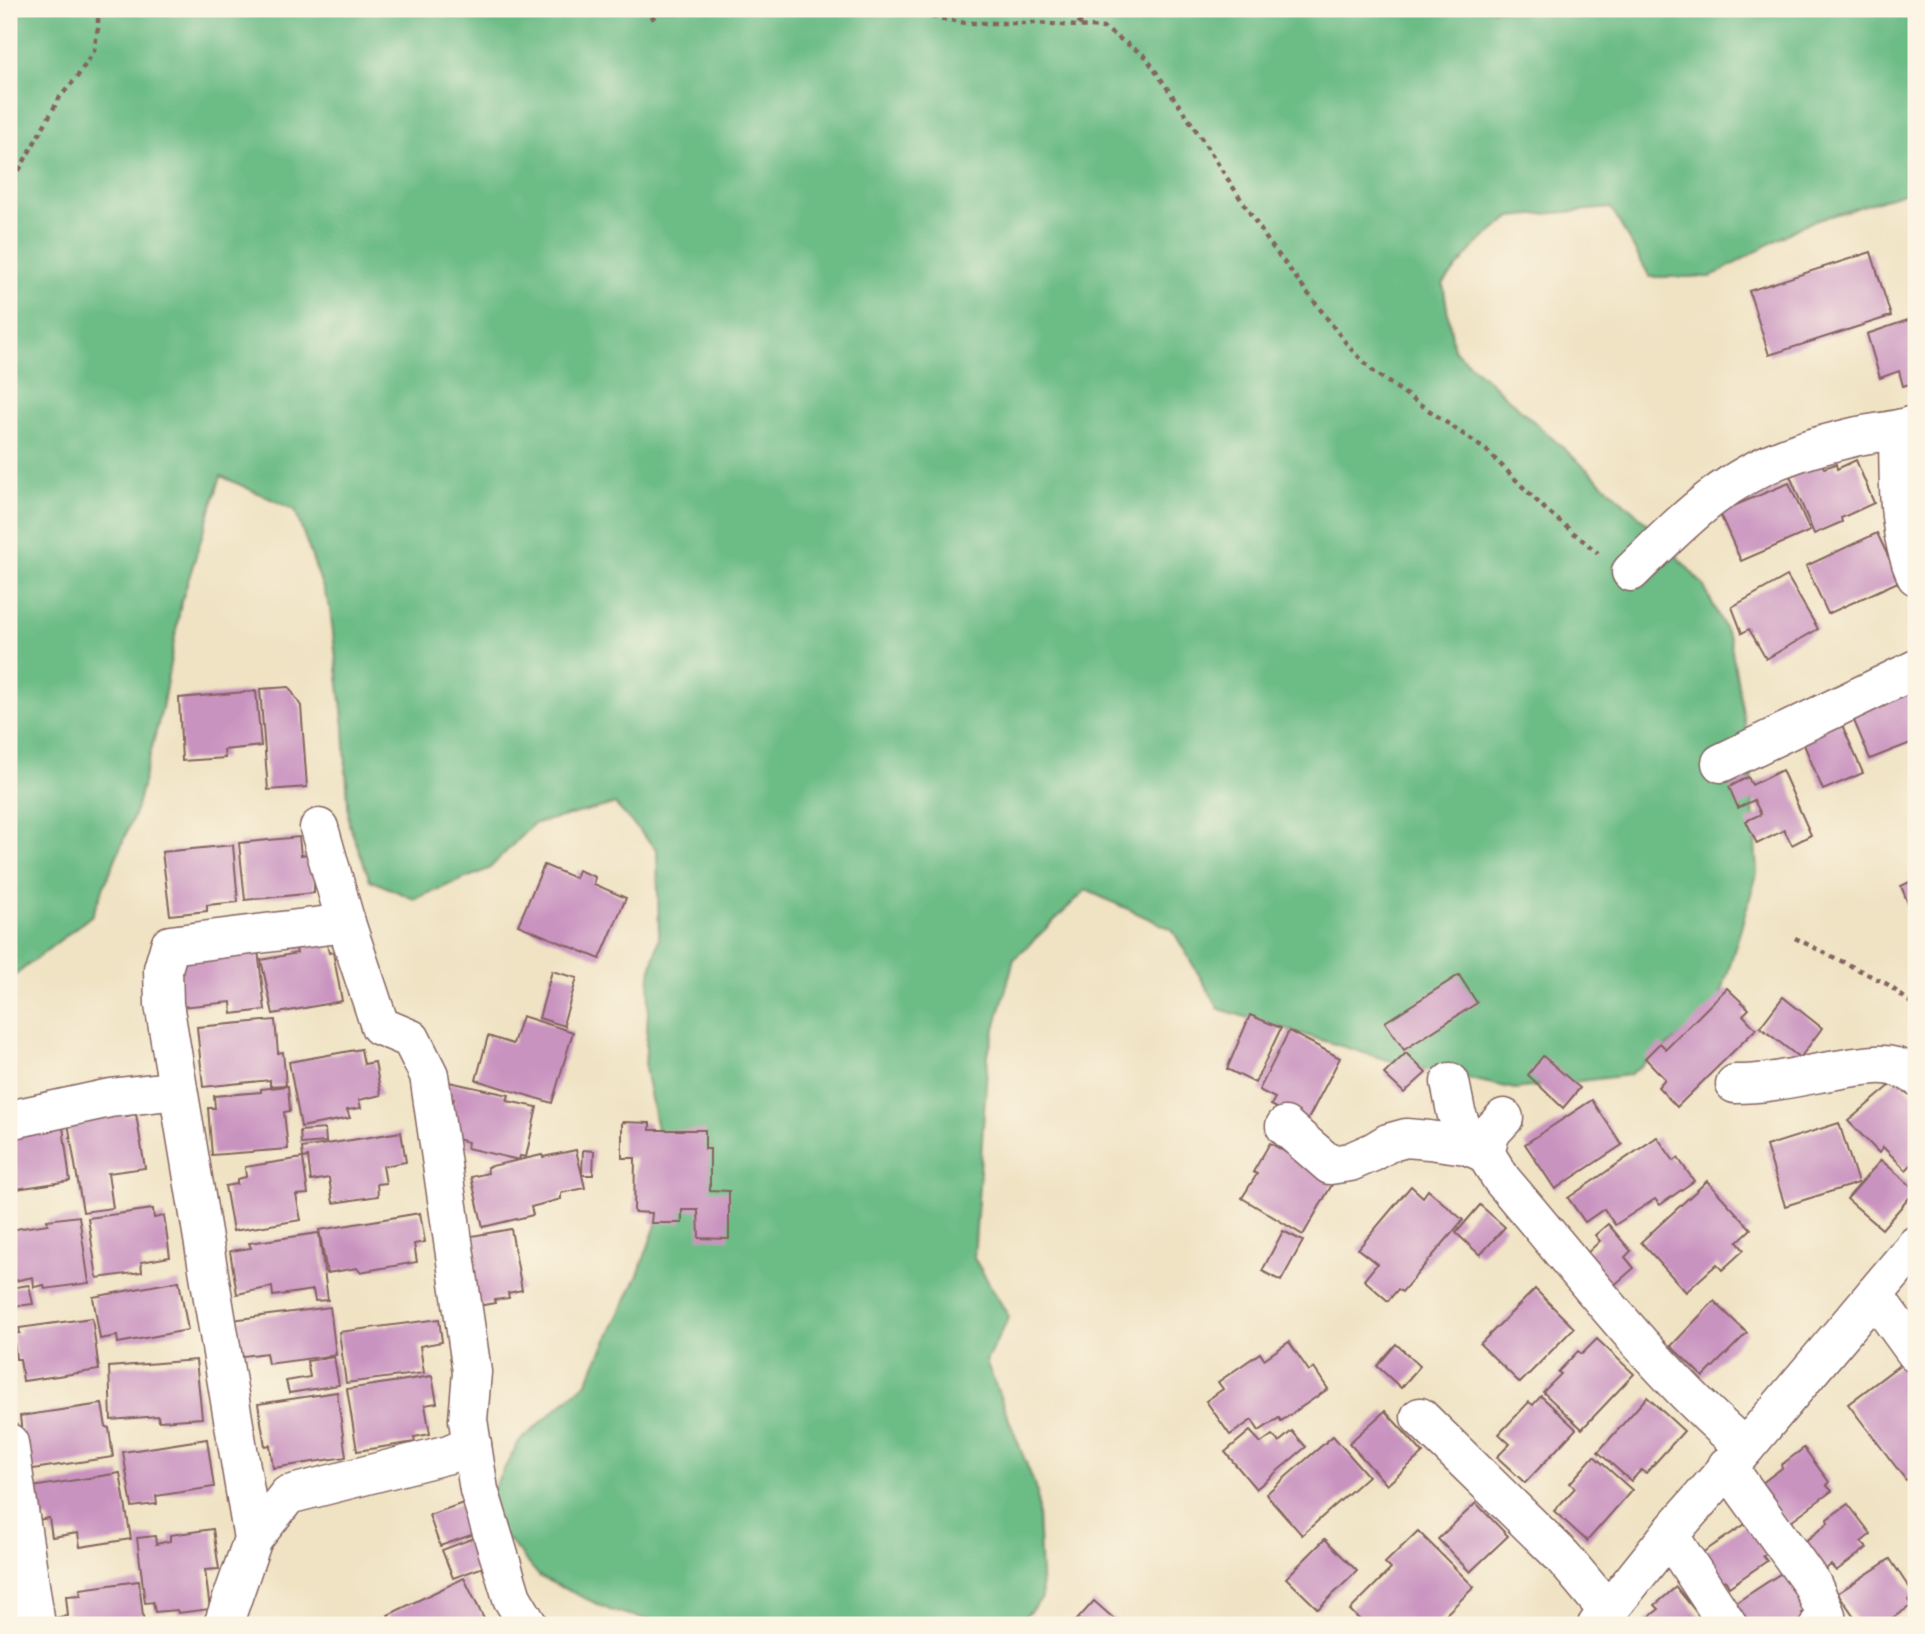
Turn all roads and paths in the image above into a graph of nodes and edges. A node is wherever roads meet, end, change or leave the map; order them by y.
1 (98, 9) edge
2 (664, 9) edge
3 (913, 9) edge
4 (1091, 9) edge
5 (651, 19) dead end
6 (1078, 25) junction
7 (9, 188) edge
8 (1907, 427) edge
9 (1631, 572) joint
10 (1916, 576) edge
11 (1916, 669) edge
12 (1721, 763) dead end
13 (319, 828) dead end
14 (346, 923) junction
15 (1795, 937) dead end
16 (1916, 1007) edge
17 (1916, 1076) edge
18 (1450, 1082) dead end
19 (1735, 1084) dead end
20 (177, 1090) junction
21 (1504, 1118) dead end
22 (9, 1120) edge
23 (1285, 1126) dead end
24 (1485, 1153) junction
25 (1916, 1245) edge
26 (1874, 1295) junction
27 (1916, 1353) edge
28 (1420, 1417) dead end
29 (9, 1444) edge
30 (472, 1444) junction
31 (1736, 1457) junction
32 (1669, 1535) junction
33 (253, 1539) junction
34 (1602, 1618) edge
35 (36, 1625) edge
36 (223, 1625) edge
37 (528, 1625) edge
38 (1728, 1625) edge
39 (1819, 1625) edge

1 - 7 path
2 - 5 path
3 - 6 path
4 - 6 path
6 - 9 path
8 - 9 street
8 - 10 street
11 - 12 street
13 - 14 street
14 - 20 street
14 - 30 street
15 - 16 path
17 - 19 street
18 - 24 street
20 - 22 street
20 - 33 street
21 - 24 street
23 - 24 street
24 - 31 street
25 - 26 street
26 - 27 street
26 - 31 street
28 - 34 street
29 - 35 street
30 - 33 street
30 - 37 street
31 - 32 street
31 - 39 street
32 - 34 street
32 - 38 street
33 - 36 street

